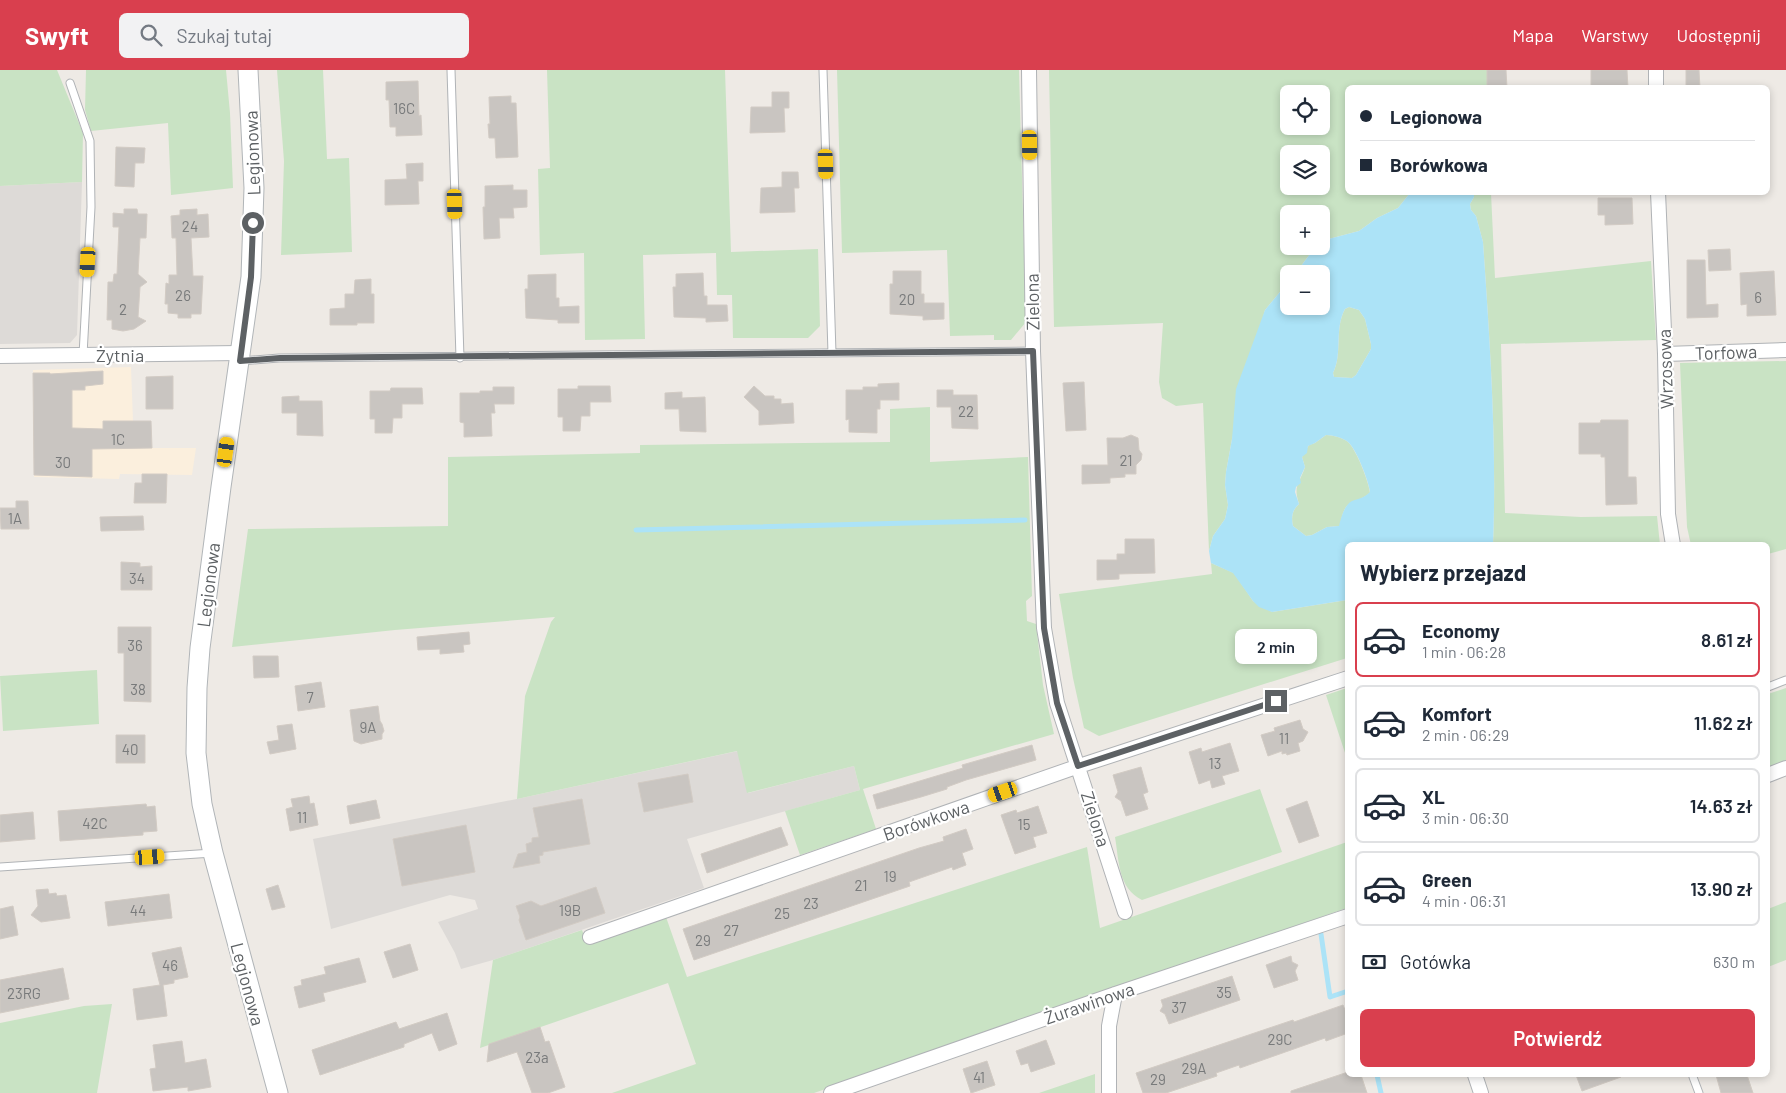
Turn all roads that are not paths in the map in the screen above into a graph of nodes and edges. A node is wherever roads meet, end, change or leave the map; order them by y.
1 (248, 70) edge
2 (451, 70) edge
3 (823, 70) edge
4 (1029, 70) edge
5 (1656, 70) edge
6 (70, 83) dead end
7 (1656, 85) edge
8 (1658, 195) edge
9 (1786, 350) edge
10 (1033, 351) junction
11 (832, 352) junction
12 (1665, 354) junction
13 (83, 355) junction
14 (0, 356) edge
15 (240, 357) junction
16 (460, 358) junction
17 (1673, 542) edge
18 (1345, 679) edge
19 (1786, 680) edge
20 (1770, 686) edge
21 (1078, 766) junction
22 (1786, 768) edge
23 (1770, 774) edge
24 (213, 853) junction
25 (0, 867) edge
26 (1125, 912) dead end
27 (1345, 917) edge
28 (590, 937) dead end
29 (1115, 994) junction
30 (1476, 1077) edge
31 (1693, 1077) dead end
32 (278, 1093) edge
33 (831, 1093) edge
34 (1108, 1093) edge
35 (1481, 1093) edge
36 (1699, 1093) edge

1 - 15 main road, Legionowa
2 - 16 lane
3 - 11 lane
4 - 10 street, Zielona
5 - 7 street
6 - 13 lane
8 - 12 street, Wrzosowa
9 - 12 street, Torfowa
10 - 11 lane
10 - 21 street, Zielona
11 - 16 lane
12 - 17 street, Wrzosowa
13 - 14 street, Żytnia
13 - 15 street, Żytnia
15 - 16 lane
15 - 24 main road, Legionowa
18 - 21 street, Borówkowa
19 - 20 lane
21 - 26 street, Zielona
21 - 28 street, Borówkowa
22 - 23 street
24 - 25 lane
24 - 32 main road, Legionowa
27 - 29 street, Żurawinowa
29 - 33 street, Żurawinowa
29 - 34 street
30 - 35 street
31 - 36 lane

